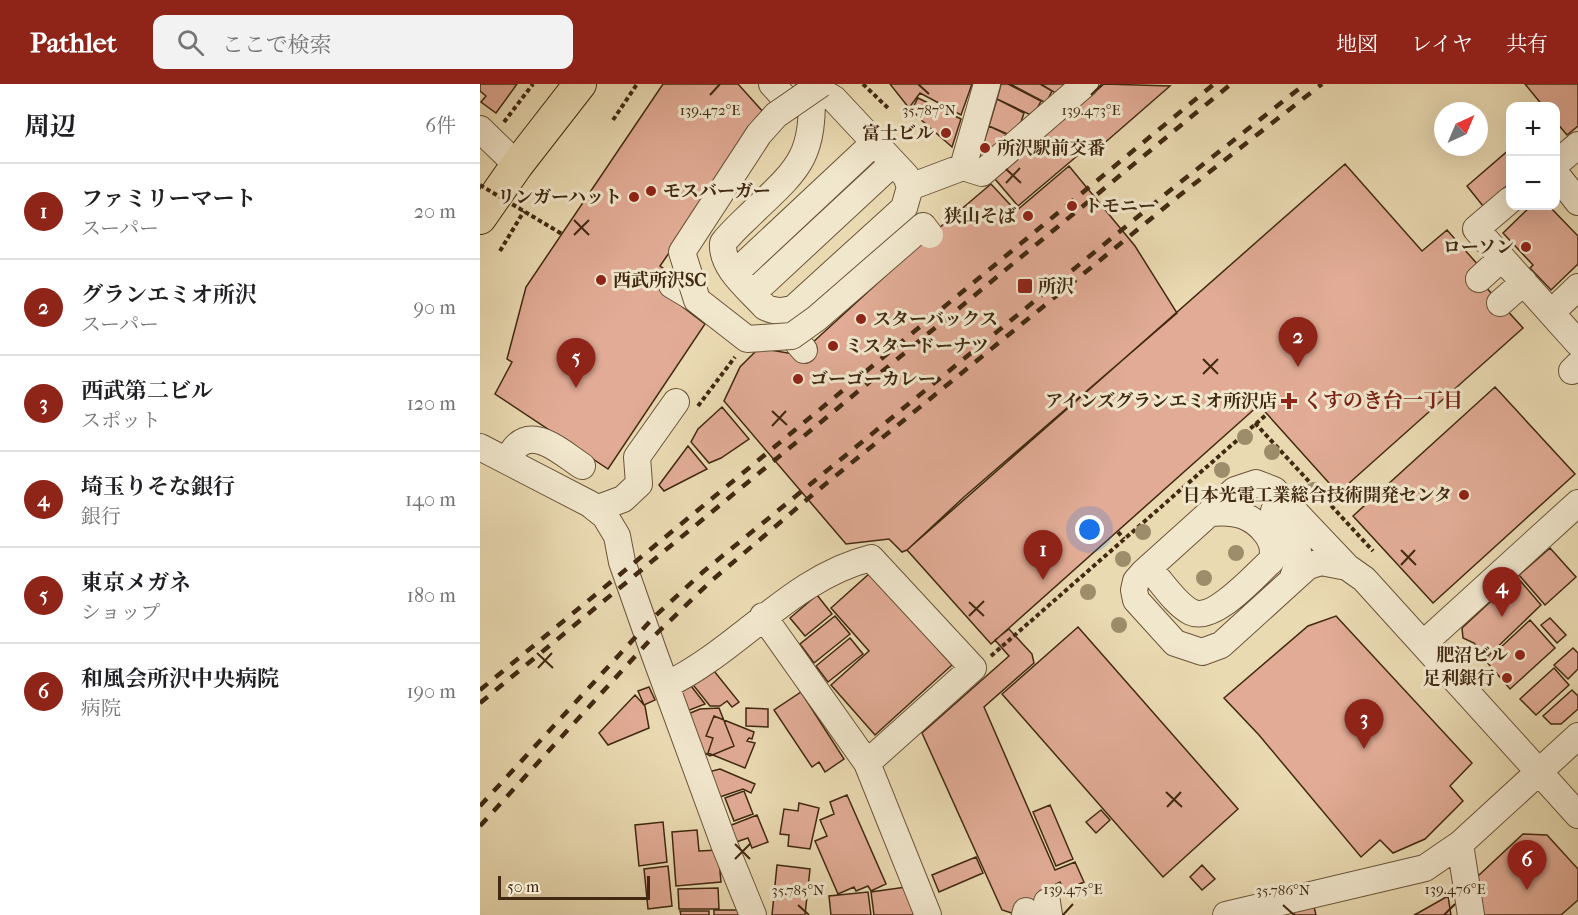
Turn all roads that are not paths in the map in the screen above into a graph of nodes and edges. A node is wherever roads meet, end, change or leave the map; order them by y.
1 (580, 84) edge
2 (771, 84) edge
3 (987, 84) edge
4 (1084, 84) edge
5 (814, 85) edge
6 (791, 105) junction
7 (489, 130) edge
8 (875, 142) junction
9 (1578, 145) edge
10 (1560, 161) edge
11 (893, 163) junction
12 (517, 165) junction
13 (963, 167) junction
14 (1560, 179) edge
15 (910, 187) junction
16 (1578, 202) edge
17 (1506, 203) edge
18 (480, 218) edge
19 (930, 235) dead end
20 (1502, 258) junction
21 (735, 273) junction
22 (1479, 279) dead end
23 (1524, 282) junction
24 (672, 285) dead end
25 (1578, 287) edge
26 (753, 293) junction
27 (697, 300) junction
28 (1500, 303) dead end
29 (1551, 312) junction
30 (1578, 343) edge
31 (676, 402) dead end
32 (480, 447) edge
33 (507, 461) junction
34 (582, 466) dead end
35 (1235, 490) junction
36 (1578, 503) edge
37 (596, 509) junction
38 (1210, 513) junction
39 (1347, 567) junction
40 (1149, 568) junction
41 (1292, 580) junction
42 (764, 616) junction
43 (1423, 644) junction
44 (666, 685) junction
45 (1578, 736) edge
46 (867, 763) junction
47 (1539, 772) junction
48 (1578, 815) edge
49 (1460, 844) junction
50 (1277, 912) edge
51 (753, 915) edge
52 (928, 915) edge
53 (1226, 915) edge
54 (1471, 915) edge

1 - 12 main road
2 - 6 street
3 - 13 street
4 - 13 street
5 - 6 street, bridge
5 - 8 street
5 - 21 street
6 - 27 street, bridge
7 - 12 street
8 - 11 street
8 - 21 street
9 - 10 street
11 - 15 street
11 - 26 street
12 - 18 main road
13 - 15 street
14 - 16 street
15 - 26 street
17 - 20 street
19 - 27 street, bridge
20 - 22 street
20 - 23 street
21 - 26 street
23 - 28 street
23 - 29 street
24 - 27 street
25 - 29 street
29 - 30 street
31 - 37 street
32 - 33 street
33 - 34 street
33 - 37 street
35 - 38 street
35 - 39 street
35 - 41 street
36 - 43 street
37 - 44 street
38 - 40 street
38 - 40 street
39 - 41 street
39 - 43 street
40 - 41 street
42 - 44 street
42 - 46 street
42 - 46 street
43 - 47 street
44 - 51 street
45 - 47 street
46 - 52 street
47 - 48 street
47 - 49 street
49 - 50 street
49 - 54 street
50 - 53 street

